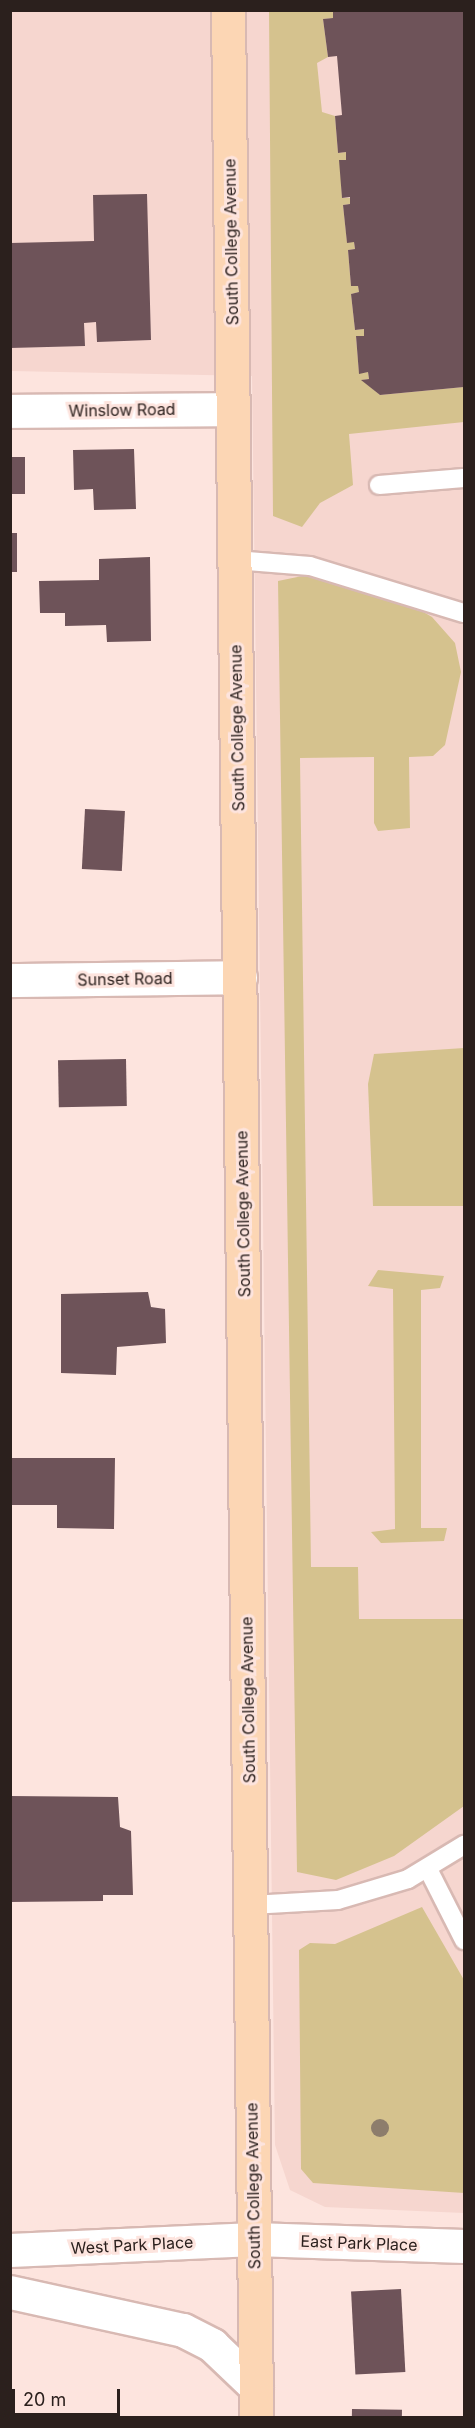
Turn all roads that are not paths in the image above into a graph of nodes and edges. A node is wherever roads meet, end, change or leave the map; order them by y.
1 (228, 10) edge
2 (233, 409) junction
3 (10, 411) edge
4 (465, 478) edge
5 (379, 485) dead end
6 (235, 560) junction
7 (465, 613) edge
8 (240, 977) junction
9 (10, 980) edge
10 (465, 1845) edge
11 (428, 1869) junction
12 (250, 1905) junction
13 (465, 1940) edge
14 (254, 2239) junction
15 (465, 2246) edge
16 (10, 2250) edge
17 (10, 2292) edge
18 (256, 2402) edge

1 - 2 main road, South College Avenue
2 - 3 street, Winslow Road
2 - 6 main road, South College Avenue
4 - 5 lane
6 - 7 lane
6 - 8 main road, South College Avenue
8 - 9 street, Sunset Road
8 - 12 main road, South College Avenue
10 - 11 lane
11 - 12 lane
11 - 13 lane
12 - 14 main road, South College Avenue
14 - 15 street, East Park Place
14 - 16 street, West Park Place
14 - 18 main road, South College Avenue
17 - 18 street

